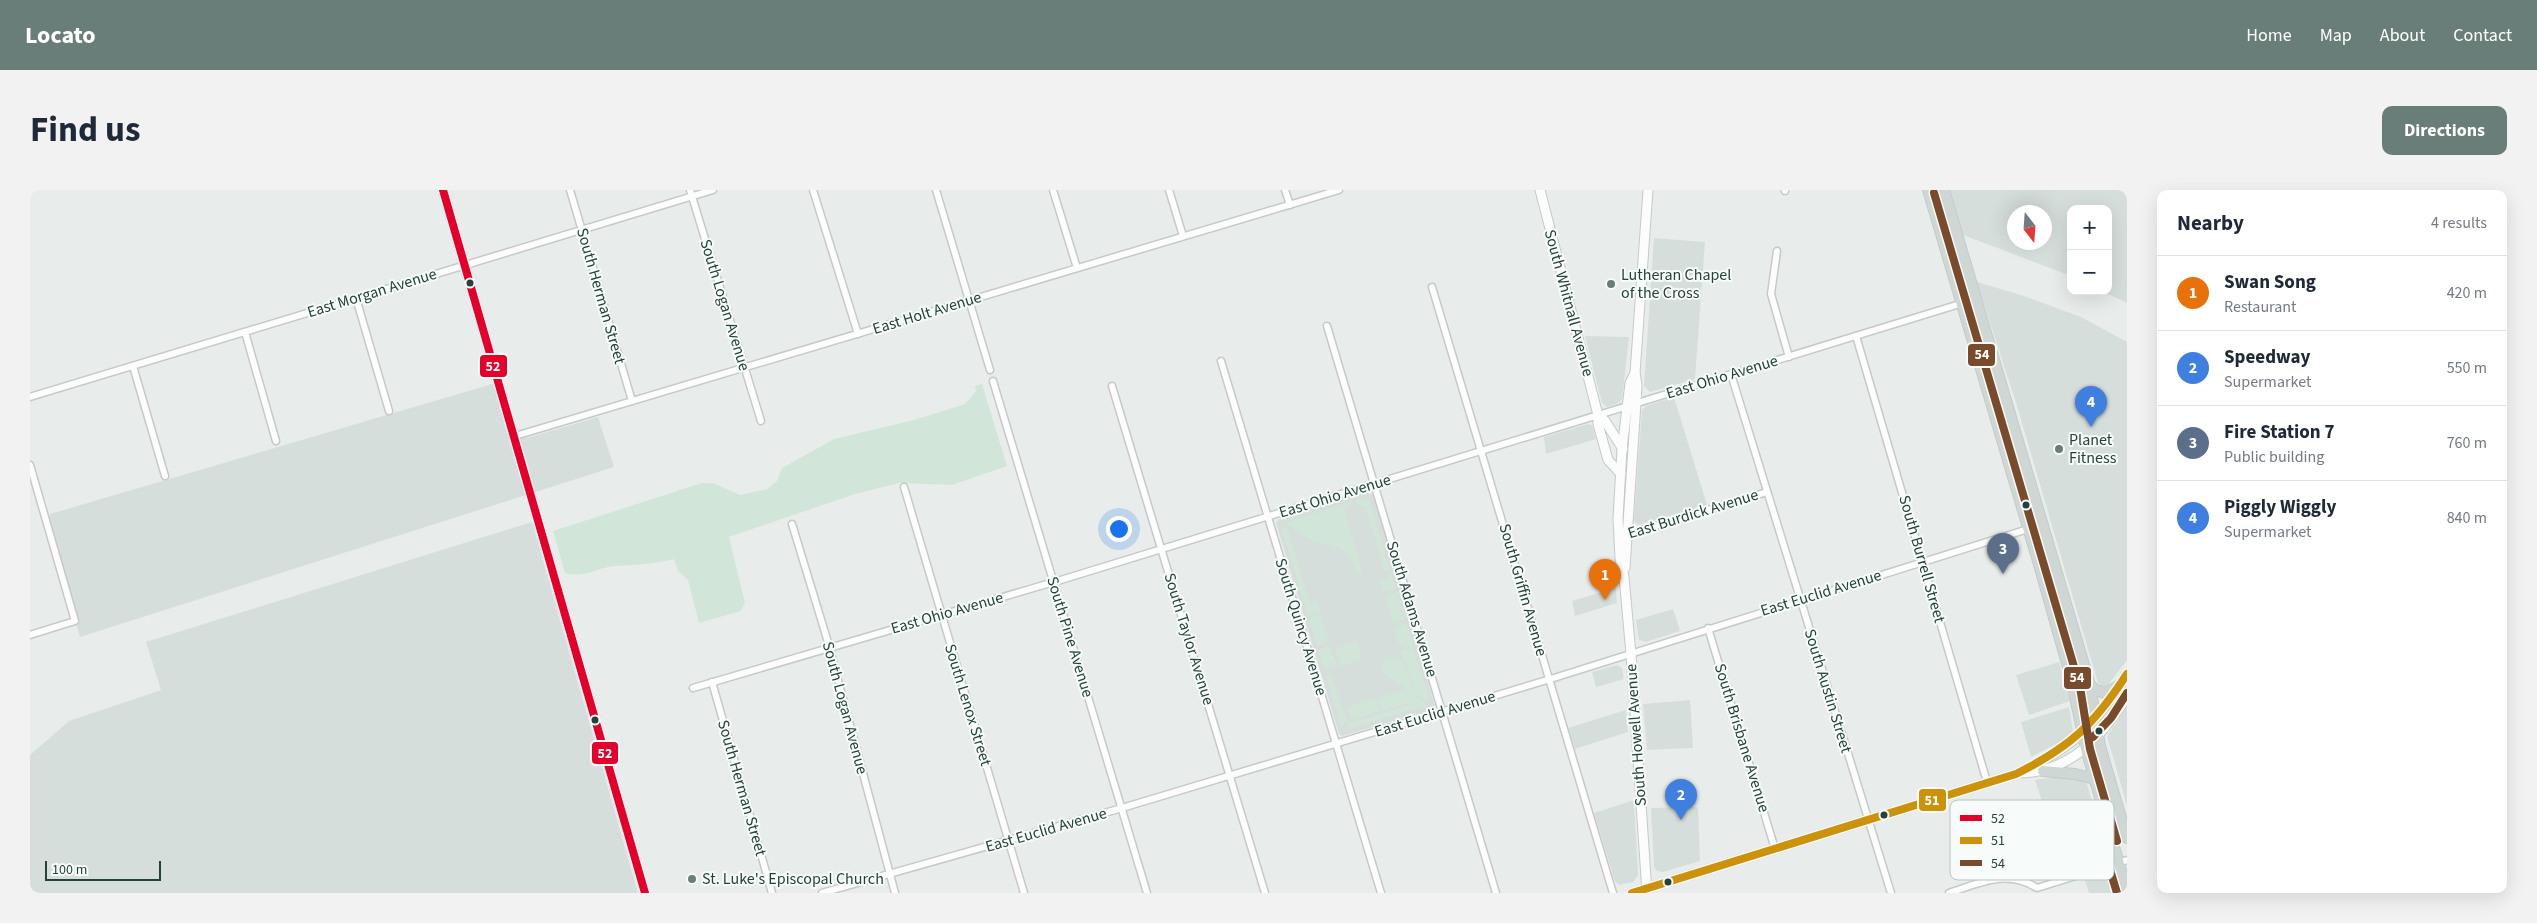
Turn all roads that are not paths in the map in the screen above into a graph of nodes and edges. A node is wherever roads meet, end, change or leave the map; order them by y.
1 (443, 190) edge
2 (570, 190) edge
3 (713, 190) edge
4 (813, 190) edge
5 (936, 190) edge
6 (1053, 190) edge
7 (1169, 190) edge
8 (1285, 190) edge
9 (1338, 190) edge
10 (1928, 190) edge
11 (1944, 190) edge
12 (1648, 192) edge
13 (691, 193) edge
14 (1541, 194) edge
15 (1290, 205) junction
16 (1953, 218) junction
17 (1939, 226) junction
18 (581, 230) junction
19 (1183, 236) junction
20 (1777, 251) dead end
21 (465, 265) junction
22 (1077, 268) junction
23 (1432, 287) dead end
24 (356, 298) junction
25 (1976, 299) junction
26 (969, 300) junction
27 (1962, 303) junction
28 (1327, 326) dead end
29 (244, 332) junction
30 (858, 334) junction
31 (1856, 336) junction
32 (1789, 356) junction
33 (1221, 361) dead end
34 (133, 366) junction
35 (745, 368) junction
36 (990, 370) dead end
37 (1731, 374) junction
38 (993, 381) dead end
39 (2001, 382) junction
40 (1112, 386) dead end
41 (1987, 386) junction
42 (30, 397) edge
43 (632, 401) junction
44 (1632, 405) junction
45 (389, 411) dead end
46 (1598, 415) junction
47 (761, 421) dead end
48 (515, 436) junction
49 (276, 441) dead end
50 (1622, 449) junction
51 (1481, 451) junction
52 (1633, 464) junction
53 (30, 465) edge
54 (1620, 474) junction
55 (165, 476) dead end
56 (1374, 484) junction
57 (904, 487) dead end
58 (1767, 492) junction
59 (1268, 516) junction
60 (792, 524) dead end
61 (2044, 524) junction
62 (2029, 528) junction
63 (1623, 535) junction
64 (1162, 549) junction
65 (1922, 562) junction
66 (2055, 563) junction
67 (2040, 568) junction
68 (1054, 582) junction
69 (1800, 600) junction
70 (941, 615) junction
71 (1704, 630) junction
72 (30, 635) edge
73 (829, 648) junction
74 (1631, 654) junction
75 (2127, 674) edge
76 (1549, 680) junction
77 (712, 682) junction
78 (2090, 685) junction
79 (2120, 685) junction
80 (693, 688) dead end
81 (2127, 697) edge
82 (1442, 712) junction
83 (2096, 720) junction
84 (2083, 733) junction
85 (2099, 737) junction
86 (1336, 744) junction
87 (2086, 749) junction
88 (2043, 771) junction
89 (2016, 774) junction
90 (1230, 776) junction
91 (2095, 779) junction
92 (1987, 782) junction
93 (2100, 800) edge
94 (2116, 801) joint
95 (1122, 808) junction
96 (1868, 820) junction
97 (2114, 837) edge
98 (2127, 838) edge
99 (1008, 840) junction
100 (1775, 848) junction
101 (2123, 861) edge
102 (889, 874) junction
103 (1993, 880) edge
104 (2018, 880) edge
105 (2069, 880) edge
106 (1647, 891) edge
107 (2038, 891) edge
108 (2127, 892) edge
109 (645, 893) edge
110 (772, 893) edge
111 (822, 893) edge
112 (895, 893) edge
113 (1024, 893) edge
114 (1147, 893) edge
115 (1265, 893) edge
116 (1381, 893) edge
117 (1496, 893) edge
118 (1613, 893) edge
119 (1632, 893) edge
120 (1891, 893) edge
121 (1948, 893) edge

1 - 21 street
2 - 18 street, South Herman Street
3 - 13 street, East Morgan Avenue
4 - 30 street
5 - 26 street
6 - 22 street
7 - 19 street
8 - 15 street
9 - 15 street, East Holt Avenue
10 - 17 main road
11 - 16 main road
12 - 44 street, South Howell Avenue
13 - 18 street, East Morgan Avenue
13 - 35 street, South Logan Avenue
14 - 46 street, South Whitnall Avenue
15 - 19 street, East Holt Avenue
16 - 17 main road
16 - 25 main road
17 - 27 main road
18 - 21 street, East Morgan Avenue
18 - 43 street, South Herman Street
19 - 22 street, East Holt Avenue
20 - 32 street
21 - 24 street, East Morgan Avenue
21 - 48 street
22 - 26 street, East Holt Avenue
23 - 51 street, South Griffin Avenue
24 - 29 street, East Morgan Avenue
24 - 45 street
25 - 27 street, East Ohio Avenue
25 - 39 main road
26 - 30 street, East Holt Avenue
26 - 36 street
27 - 31 street, East Ohio Avenue
27 - 41 main road
28 - 56 street, South Adams Avenue
29 - 34 street, East Morgan Avenue
29 - 49 street
30 - 35 street, East Holt Avenue
31 - 32 street, East Ohio Avenue
31 - 65 street, South Burrell Street
32 - 37 street, East Ohio Avenue
33 - 59 street, South Quincy Avenue
34 - 42 street, East Morgan Avenue
34 - 55 street
35 - 43 street, East Holt Avenue
35 - 47 street, South Logan Avenue
37 - 44 street, East Ohio Avenue
37 - 58 street, South Austin Street
38 - 68 street, South Pine Avenue
39 - 41 main road
39 - 61 main road
40 - 64 street, South Taylor Avenue
41 - 62 main road
43 - 48 street, East Holt Avenue
44 - 46 street, East Ohio Avenue
44 - 50 street, South Howell Avenue
44 - 52 street, South Howell Avenue
46 - 50 street, South Whitnall Avenue
46 - 51 street, East Ohio Avenue
46 - 54 street, South Whitnall Avenue
48 - 109 street
50 - 52 street, South Whitnall Avenue
50 - 54 street, South Howell Avenue
51 - 56 street, East Ohio Avenue
51 - 76 street, South Griffin Avenue
52 - 63 street, South Howell Avenue
53 - 72 street
54 - 63 street, South Howell Avenue
56 - 59 street, East Ohio Avenue
56 - 82 street, South Adams Avenue
57 - 70 street, South Lenox Street
58 - 63 street, East Burdick Avenue
58 - 69 street, South Austin Street
59 - 64 street, East Ohio Avenue
59 - 86 street, South Quincy Avenue
60 - 73 street, South Logan Avenue
61 - 62 street, East Euclid Avenue
61 - 66 main road
62 - 65 street, East Euclid Avenue
62 - 67 main road
63 - 74 street, South Howell Avenue
64 - 68 street, East Ohio Avenue
64 - 90 street, South Taylor Avenue
65 - 69 street, East Euclid Avenue
65 - 92 street, South Burrell Street
66 - 67 main road
66 - 78 main road
67 - 84 main road
68 - 70 street, East Ohio Avenue
68 - 95 street, South Pine Avenue
69 - 71 street, East Euclid Avenue
69 - 96 street, South Austin Street
70 - 73 street, East Ohio Avenue
70 - 99 street, South Lenox Street
71 - 74 street, East Euclid Avenue
71 - 100 street, South Brisbane Avenue
73 - 77 street, East Ohio Avenue
73 - 102 street, South Logan Avenue
74 - 76 street, East Euclid Avenue
74 - 106 street, South Howell Avenue
75 - 79 street
76 - 82 street, East Euclid Avenue
76 - 118 street, South Griffin Avenue
77 - 80 street, East Ohio Avenue
77 - 110 street, South Herman Street
78 - 79 main road
78 - 83 main road
79 - 83 street
81 - 85 street
82 - 86 street, East Euclid Avenue
82 - 117 street, South Adams Avenue
83 - 84 street
83 - 85 main road
84 - 87 main road
84 - 89 street
85 - 87 street
85 - 94 main road
86 - 90 street, East Euclid Avenue
86 - 116 street, South Quincy Avenue
87 - 88 street
87 - 91 main road
88 - 89 street
88 - 91 main road
89 - 92 street
90 - 95 street, East Euclid Avenue
90 - 115 street, South Taylor Avenue
91 - 93 main road
92 - 96 street
94 - 98 main road
95 - 99 street, East Euclid Avenue
95 - 114 street, South Pine Avenue
96 - 100 street
96 - 120 street, South Austin Street
97 - 101 main road
99 - 102 street, East Euclid Avenue
99 - 113 street, South Lenox Street
100 - 106 street
101 - 108 main road
102 - 111 street, East Euclid Avenue
102 - 112 street, South Logan Avenue
103 - 121 street
104 - 107 street
105 - 107 street
106 - 119 street

